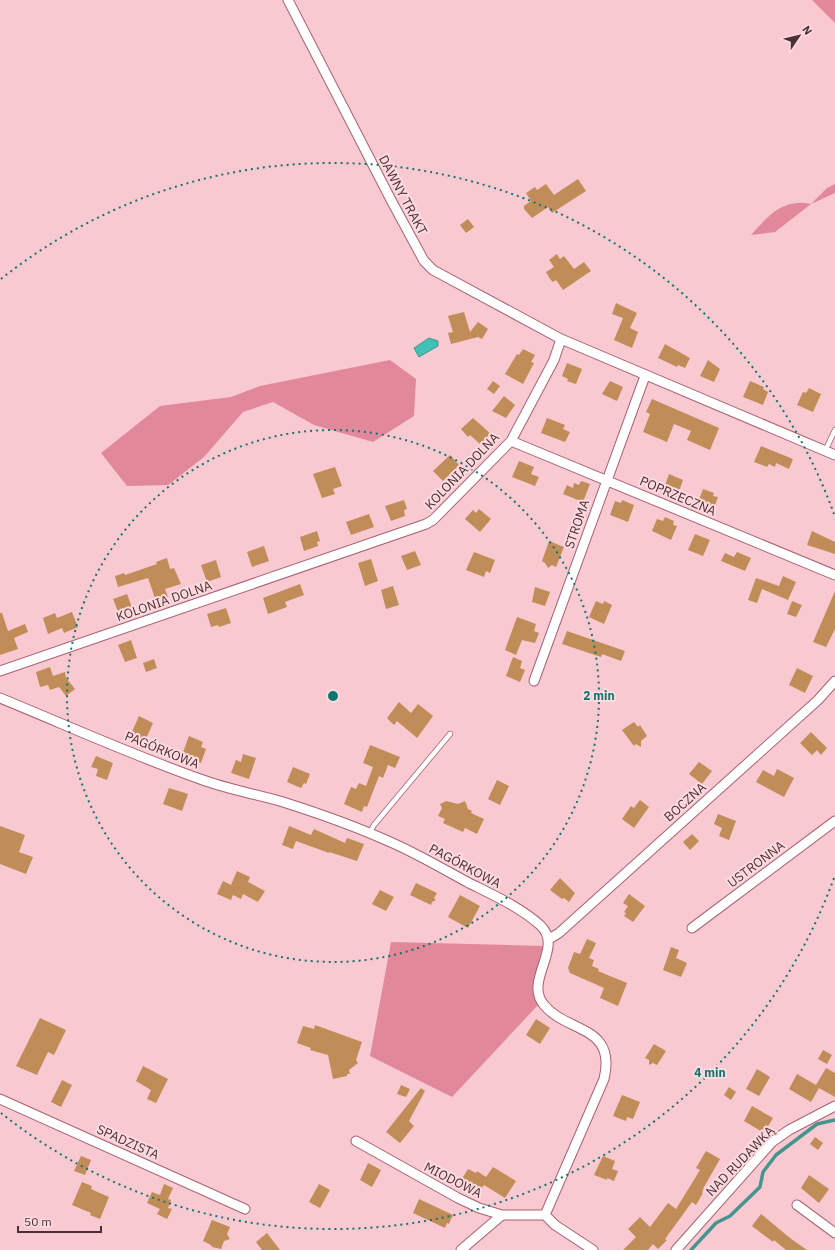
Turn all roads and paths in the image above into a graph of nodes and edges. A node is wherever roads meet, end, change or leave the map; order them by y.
1 (288, 0) edge
2 (561, 339) junction
3 (645, 376) junction
4 (835, 430) edge
5 (511, 441) junction
6 (825, 451) junction
7 (835, 455) edge
8 (606, 480) junction
9 (835, 576) edge
10 (0, 671) edge
11 (534, 681) dead end
12 (835, 681) edge
13 (0, 698) edge
14 (450, 734) dead end
15 (835, 821) edge
16 (369, 834) junction
17 (692, 928) dead end
18 (549, 939) junction
19 (0, 1099) edge
20 (835, 1106) edge
21 (356, 1142) dead end
22 (797, 1205) dead end
23 (245, 1209) dead end
24 (502, 1215) junction
25 (545, 1215) junction
26 (835, 1233) edge
27 (461, 1250) edge
28 (593, 1250) edge
29 (676, 1250) edge

1 - 2 street, DAWNY TRAKT
2 - 3 street
2 - 5 street, KOLONIA DOLNA
3 - 6 street
3 - 8 street, STROMA
4 - 6 lane
5 - 8 street, POPRZECZNA
5 - 10 street, KOLONIA DOLNA
6 - 7 street
8 - 9 street, POPRZECZNA
8 - 11 street, STROMA
12 - 18 street, BOCZNA
13 - 16 street, PAGÓRKOWA
14 - 16 lane
15 - 17 street, USTRONNA
16 - 18 street, PAGÓRKOWA
18 - 25 street
19 - 23 street, SPADZISTA
20 - 29 street, NAD RUDAWKĄ
21 - 24 street, MIODOWA
22 - 26 street
24 - 25 street, MIODOWA
24 - 27 street
25 - 28 street

